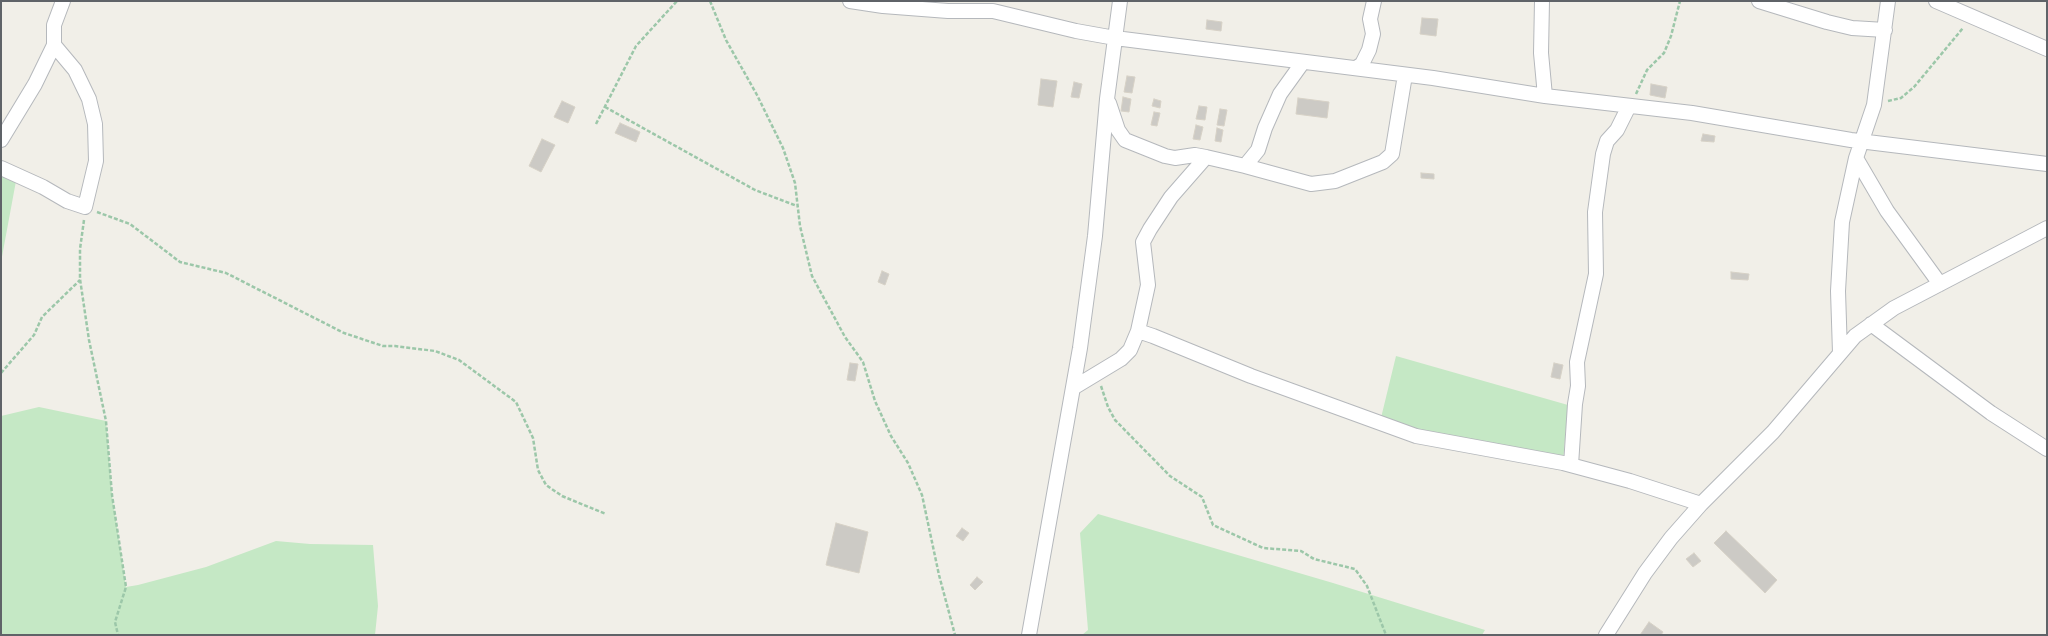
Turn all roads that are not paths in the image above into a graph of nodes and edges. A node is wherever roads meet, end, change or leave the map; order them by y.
1 (63, 1) edge
2 (850, 1) edge
3 (1120, 1) edge
4 (1374, 1) edge
5 (1542, 1) edge
6 (1759, 1) edge
7 (1936, 1) edge
8 (1891, 2) edge
9 (1885, 30) junction
10 (1115, 38) junction
11 (54, 45) junction
12 (2047, 49) edge
13 (1303, 62) junction
14 (1356, 68) junction
15 (1405, 75) junction
16 (1545, 96) junction
17 (1107, 99) junction
18 (1629, 106) junction
19 (1, 140) edge
20 (1860, 142) junction
21 (1206, 157) junction
22 (1856, 158) junction
23 (2047, 164) edge
24 (1245, 166) junction
25 (1, 168) edge
26 (2047, 228) edge
27 (1940, 284) junction
28 (1871, 324) junction
29 (1138, 332) junction
30 (1840, 353) junction
31 (1073, 388) junction
32 (2047, 448) edge
33 (1571, 465) junction
34 (1701, 504) junction
35 (1029, 635) edge
36 (1606, 635) edge

1 - 11 street
2 - 10 street
3 - 10 street
4 - 14 street
5 - 16 street
6 - 9 street
7 - 12 street
8 - 9 street
9 - 20 street
10 - 13 street
10 - 17 street
11 - 19 street
11 - 25 street
13 - 14 street
13 - 24 street
14 - 15 street
15 - 16 street
15 - 24 street
16 - 18 street
17 - 21 street
17 - 31 street
18 - 20 street
18 - 33 street
20 - 22 street
20 - 23 street
21 - 24 street
21 - 29 street
22 - 27 street
22 - 30 street
26 - 27 street
27 - 28 street
28 - 30 street
28 - 32 street
29 - 31 street
29 - 33 street
30 - 34 street
31 - 35 street
33 - 34 street
34 - 36 street

